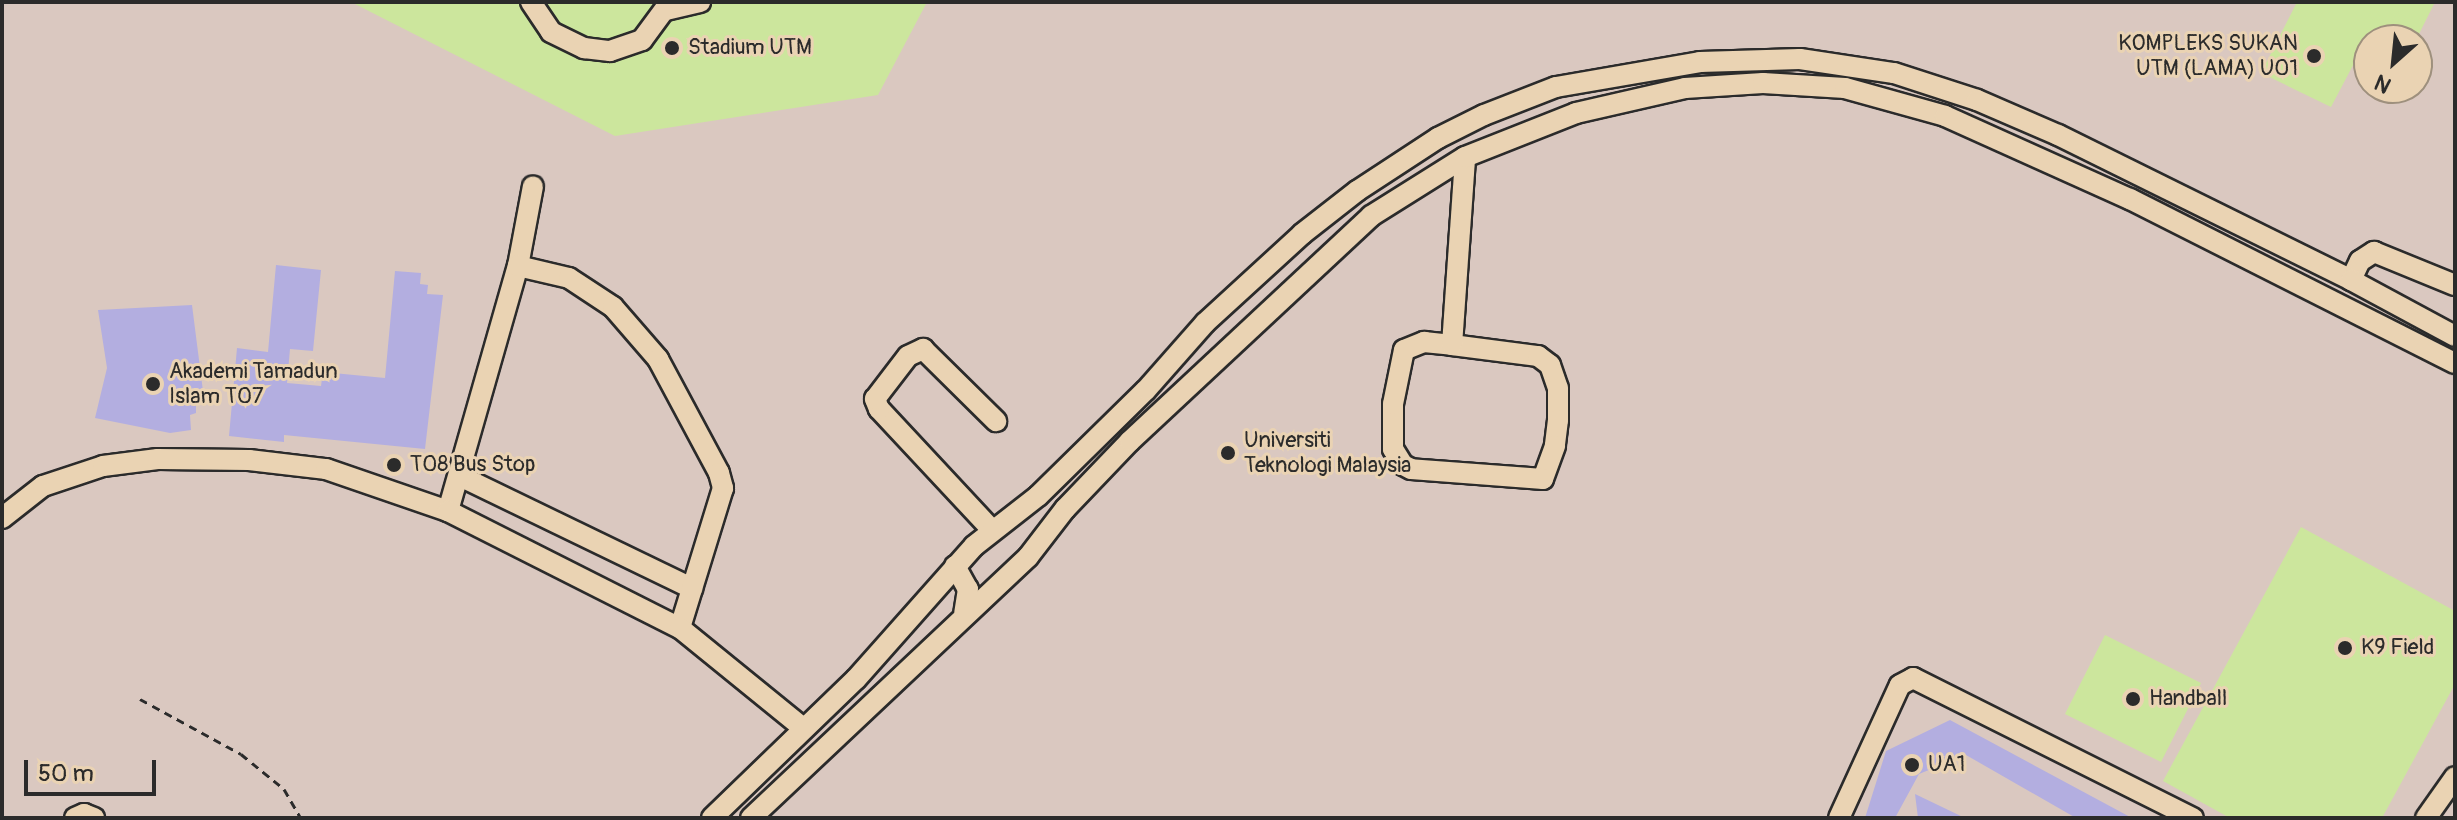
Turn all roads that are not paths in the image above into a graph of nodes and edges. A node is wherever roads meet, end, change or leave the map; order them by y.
1 (531, 2) edge
2 (700, 2) edge
3 (668, 6) edge
4 (1465, 157) junction
5 (533, 186) dead end
6 (518, 266) junction
7 (2351, 280) junction
8 (2455, 285) edge
9 (2455, 336) edge
10 (1452, 345) junction
11 (2455, 363) edge
12 (996, 421) dead end
13 (460, 476) junction
14 (448, 511) junction
15 (2, 518) edge
16 (992, 530) junction
17 (955, 566) junction
18 (692, 588) junction
19 (964, 613) junction
20 (680, 628) junction
21 (803, 728) junction
22 (2455, 777) edge
23 (75, 818) edge
24 (94, 818) edge
25 (712, 818) edge
26 (751, 818) edge
27 (1839, 818) edge
28 (2193, 818) edge
29 (2426, 818) edge

1 - 3 street
2 - 3 street
4 - 10 street
4 - 11 street
4 - 19 street
5 - 6 street
6 - 13 street
6 - 18 street
7 - 8 street
7 - 9 street
7 - 16 street
10 - 10 street
12 - 16 street
13 - 14 street
13 - 18 street
14 - 15 street
14 - 20 street
16 - 17 street
17 - 19 street
17 - 21 street
18 - 20 street
19 - 26 street
20 - 21 street
21 - 25 street
22 - 29 street
23 - 24 street
27 - 28 street

